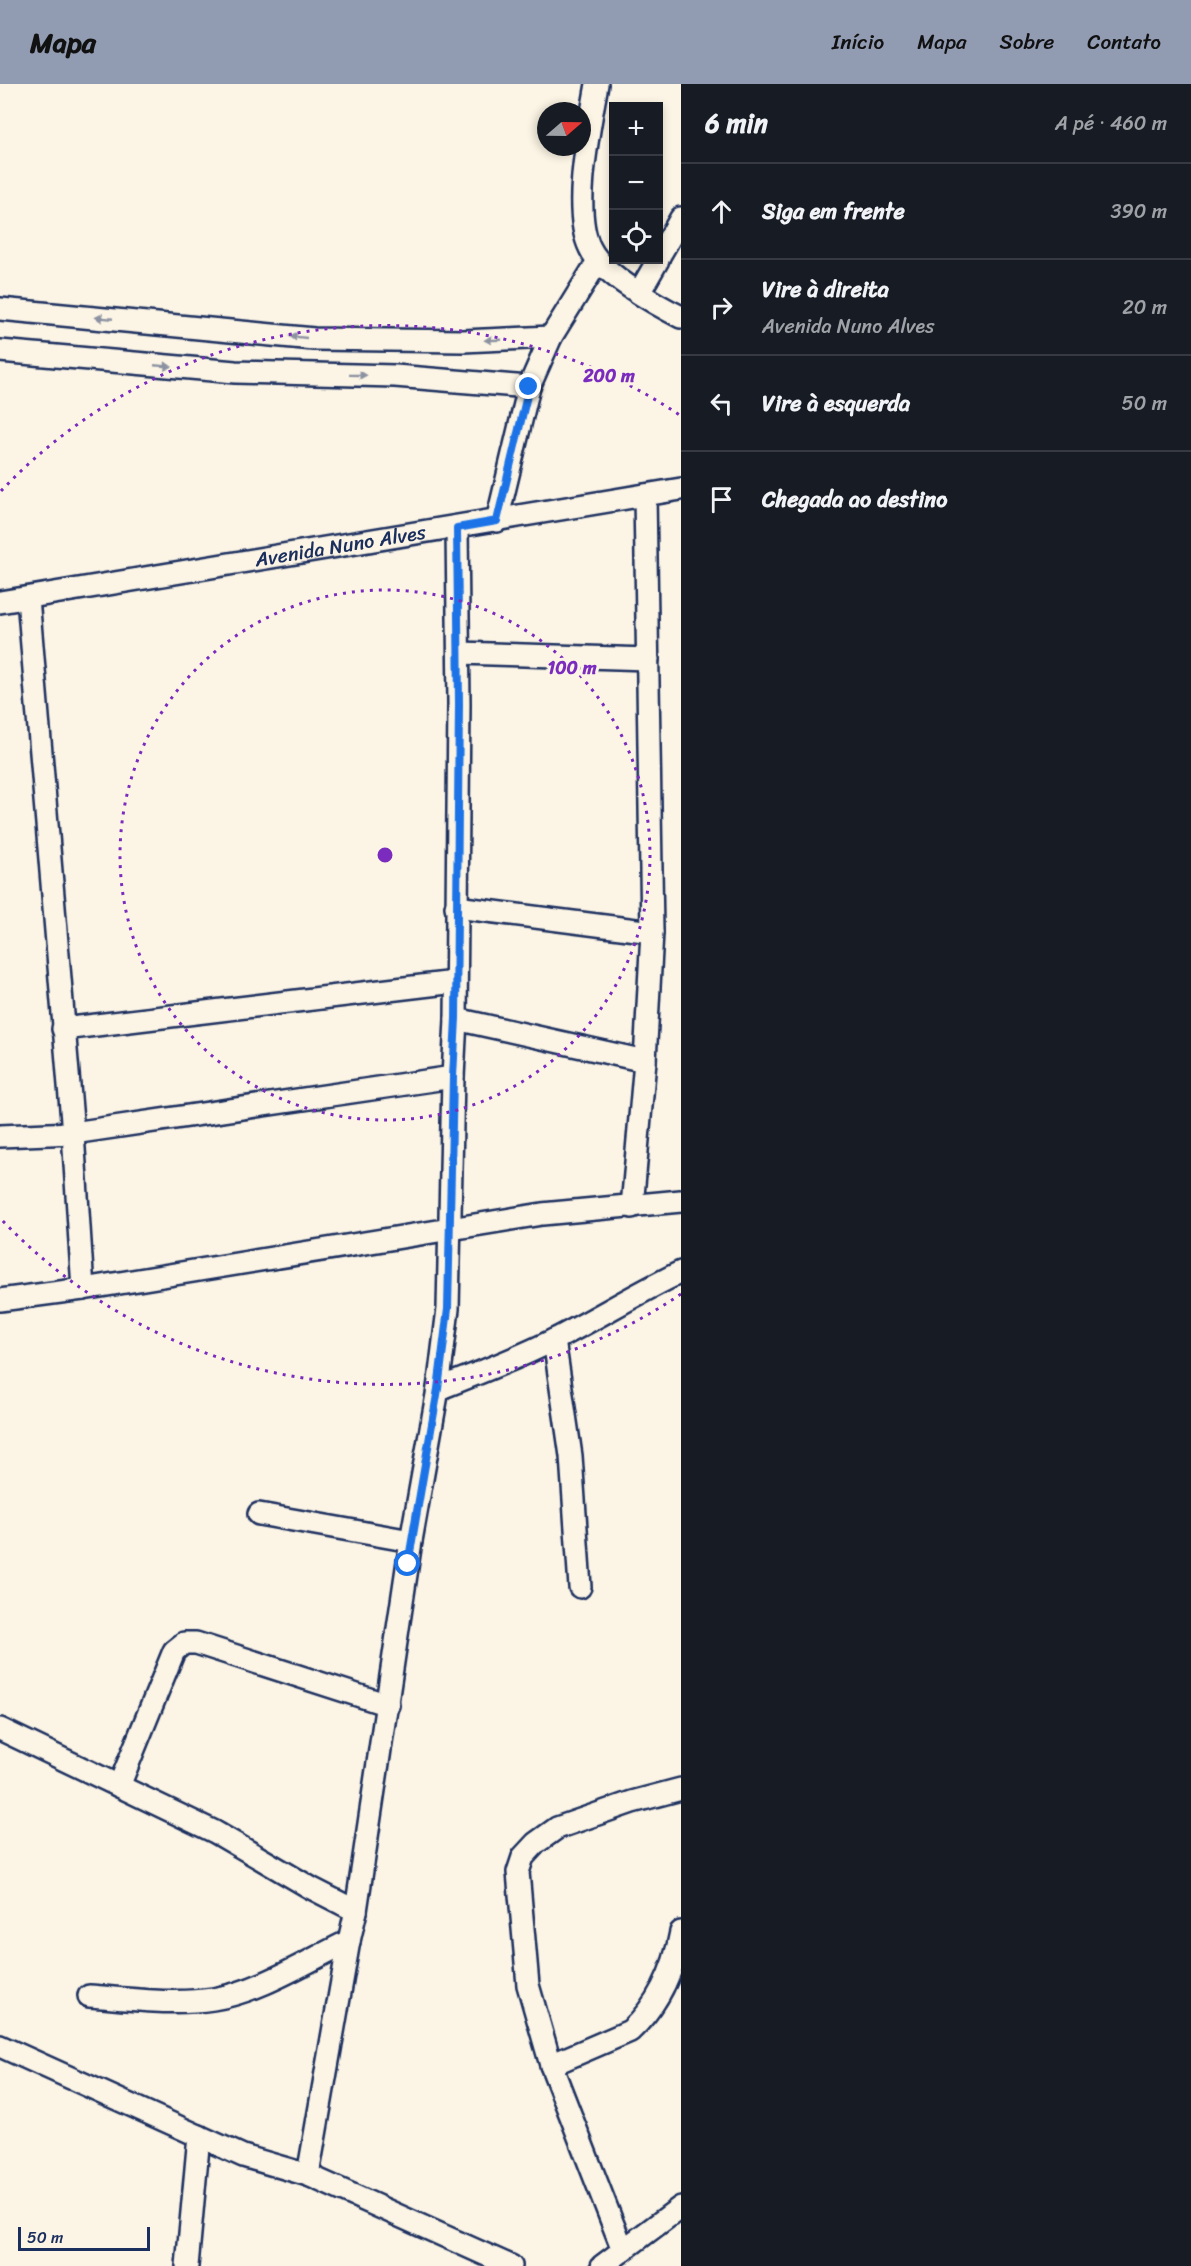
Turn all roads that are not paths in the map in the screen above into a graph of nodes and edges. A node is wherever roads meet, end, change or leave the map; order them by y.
1 (597, 84) edge
2 (681, 218) edge
3 (663, 250) edge
4 (598, 261) junction
5 (655, 264) edge
6 (639, 293) junction
7 (0, 309) edge
8 (681, 317) edge
9 (551, 338) junction
10 (0, 351) edge
11 (529, 387) junction
12 (681, 489) edge
13 (645, 495) junction
14 (497, 521) junction
15 (457, 528) junction
16 (28, 598) junction
17 (0, 602) edge
18 (459, 653) junction
19 (648, 659) junction
20 (456, 907) junction
21 (652, 932) junction
22 (455, 982) junction
23 (456, 1018) junction
24 (63, 1029) junction
25 (645, 1061) junction
26 (453, 1077) junction
27 (72, 1132) junction
28 (0, 1136) edge
29 (681, 1201) edge
30 (632, 1206) junction
31 (450, 1230) junction
32 (681, 1272) edge
33 (83, 1289) junction
34 (0, 1300) edge
35 (554, 1340) junction
36 (438, 1389) junction
37 (259, 1514) dead end
38 (411, 1540) junction
39 (580, 1587) dead end
40 (388, 1706) junction
41 (0, 1729) edge
42 (119, 1786) junction
43 (681, 1789) edge
44 (356, 1911) junction
45 (681, 1932) edge
46 (349, 1941) junction
47 (89, 1996) dead end
48 (0, 2046) edge
49 (551, 2065) junction
50 (199, 2136) junction
51 (308, 2175) junction
52 (681, 2207) edge
53 (623, 2250) junction
54 (187, 2266) edge
55 (511, 2266) edge
56 (602, 2266) edge

1 - 4 street
2 - 3 street
4 - 6 street
4 - 9 street
5 - 6 street
6 - 8 street
9 -> 7 street
9 - 11 street
10 -> 11 street
11 - 14 street
12 - 13 street, Avenida Nuno Alves
13 - 14 street, Avenida Nuno Alves
13 - 19 street
14 - 15 street, Avenida Nuno Alves
15 - 16 street, Avenida Nuno Alves
15 - 18 street
16 - 17 street, Avenida Nuno Alves
16 - 24 street
18 - 19 street
18 - 20 street
19 - 21 street
20 - 21 street
20 - 22 street
21 - 25 street
22 - 23 street
22 - 24 street
23 - 25 street
23 - 26 street
24 - 27 street
25 - 30 street
26 - 27 street
26 - 31 street
27 - 28 street
27 - 33 street
29 - 30 street
30 - 31 street
31 - 33 street
31 - 36 street
32 - 35 street
33 - 34 street
35 - 36 street
35 - 39 street
36 - 38 street
37 - 38 street
38 - 40 street
40 - 42 street
40 - 44 street
41 - 42 street
42 - 44 street
43 - 49 street
44 - 46 street
45 - 49 street
46 - 47 street
46 - 51 street
48 - 50 street
49 - 53 street
50 - 51 street
50 - 54 street
51 - 55 street
52 - 53 street
53 - 56 street

